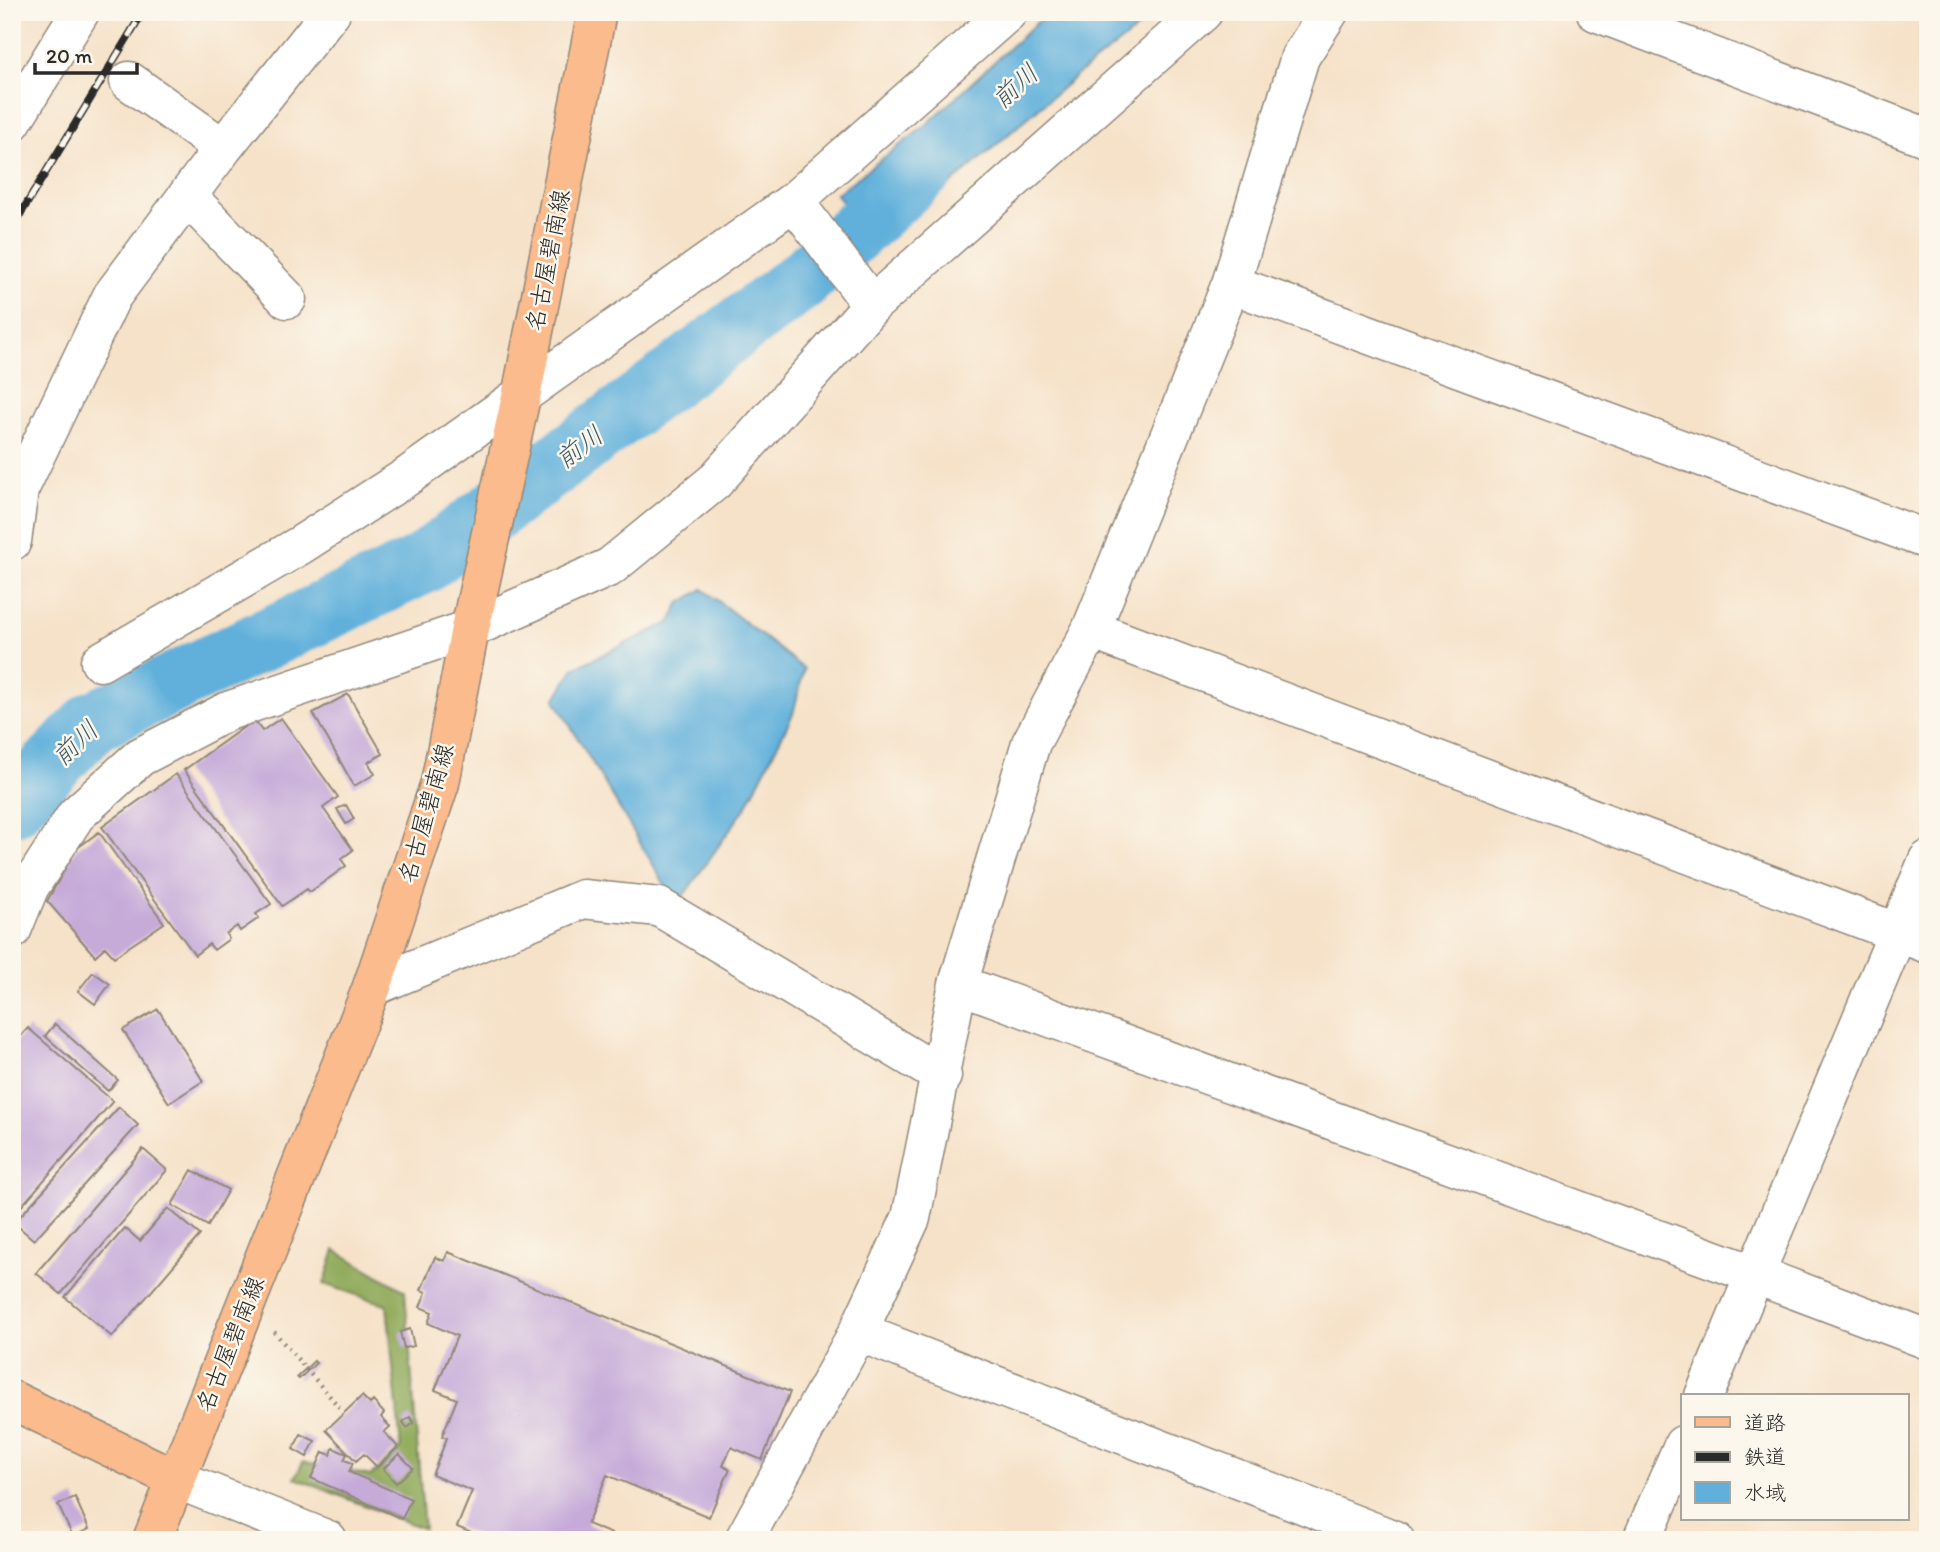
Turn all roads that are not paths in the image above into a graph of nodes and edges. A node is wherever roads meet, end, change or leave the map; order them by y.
1 (80, 12) edge
2 (331, 12) edge
3 (597, 12) edge
4 (1008, 12) edge
5 (1203, 12) edge
6 (1329, 12) edge
7 (1596, 12) edge
8 (129, 81) dead end
9 (12, 122) edge
10 (1928, 138) edge
11 (223, 148) junction
12 (187, 196) junction
13 (795, 202) junction
14 (1231, 284) junction
15 (287, 299) dead end
16 (871, 304) junction
17 (521, 397) junction
18 (1928, 540) edge
19 (12, 541) edge
20 (470, 629) junction
21 (1091, 630) junction
22 (100, 662) dead end
23 (1928, 860) edge
24 (12, 930) edge
25 (1912, 939) edge
26 (958, 984) junction
27 (372, 987) junction
28 (942, 1076) junction
29 (1756, 1275) junction
30 (858, 1332) junction
31 (1928, 1340) edge
32 (1705, 1394) edge
33 (12, 1401) edge
34 (1681, 1450) edge
35 (176, 1479) junction
36 (152, 1540) edge
37 (328, 1540) edge
38 (744, 1540) edge
39 (1395, 1540) edge
40 (1642, 1540) edge

1 - 9 street
2 - 11 street
3 - 17 main road, 名古屋碧南線
4 - 13 street
5 - 16 street
6 - 14 street
7 - 10 street
8 - 11 street
11 - 12 street
12 - 15 street
12 - 19 street
13 - 16 street
13 - 17 street
14 - 18 street
14 - 21 street
16 - 20 street
17 - 20 main road, 名古屋碧南線
17 - 22 street
20 - 24 street
20 - 27 main road, 名古屋碧南線
21 - 25 street
21 - 26 street
23 - 25 street
25 - 29 street
26 - 28 street
26 - 29 street
27 - 28 street
27 - 35 main road, 名古屋碧南線
28 - 30 street
29 - 31 street
29 - 32 street
30 - 38 street
30 - 39 street
33 - 35 main road
34 - 40 street
35 - 36 main road, 名古屋碧南線
35 - 37 street

